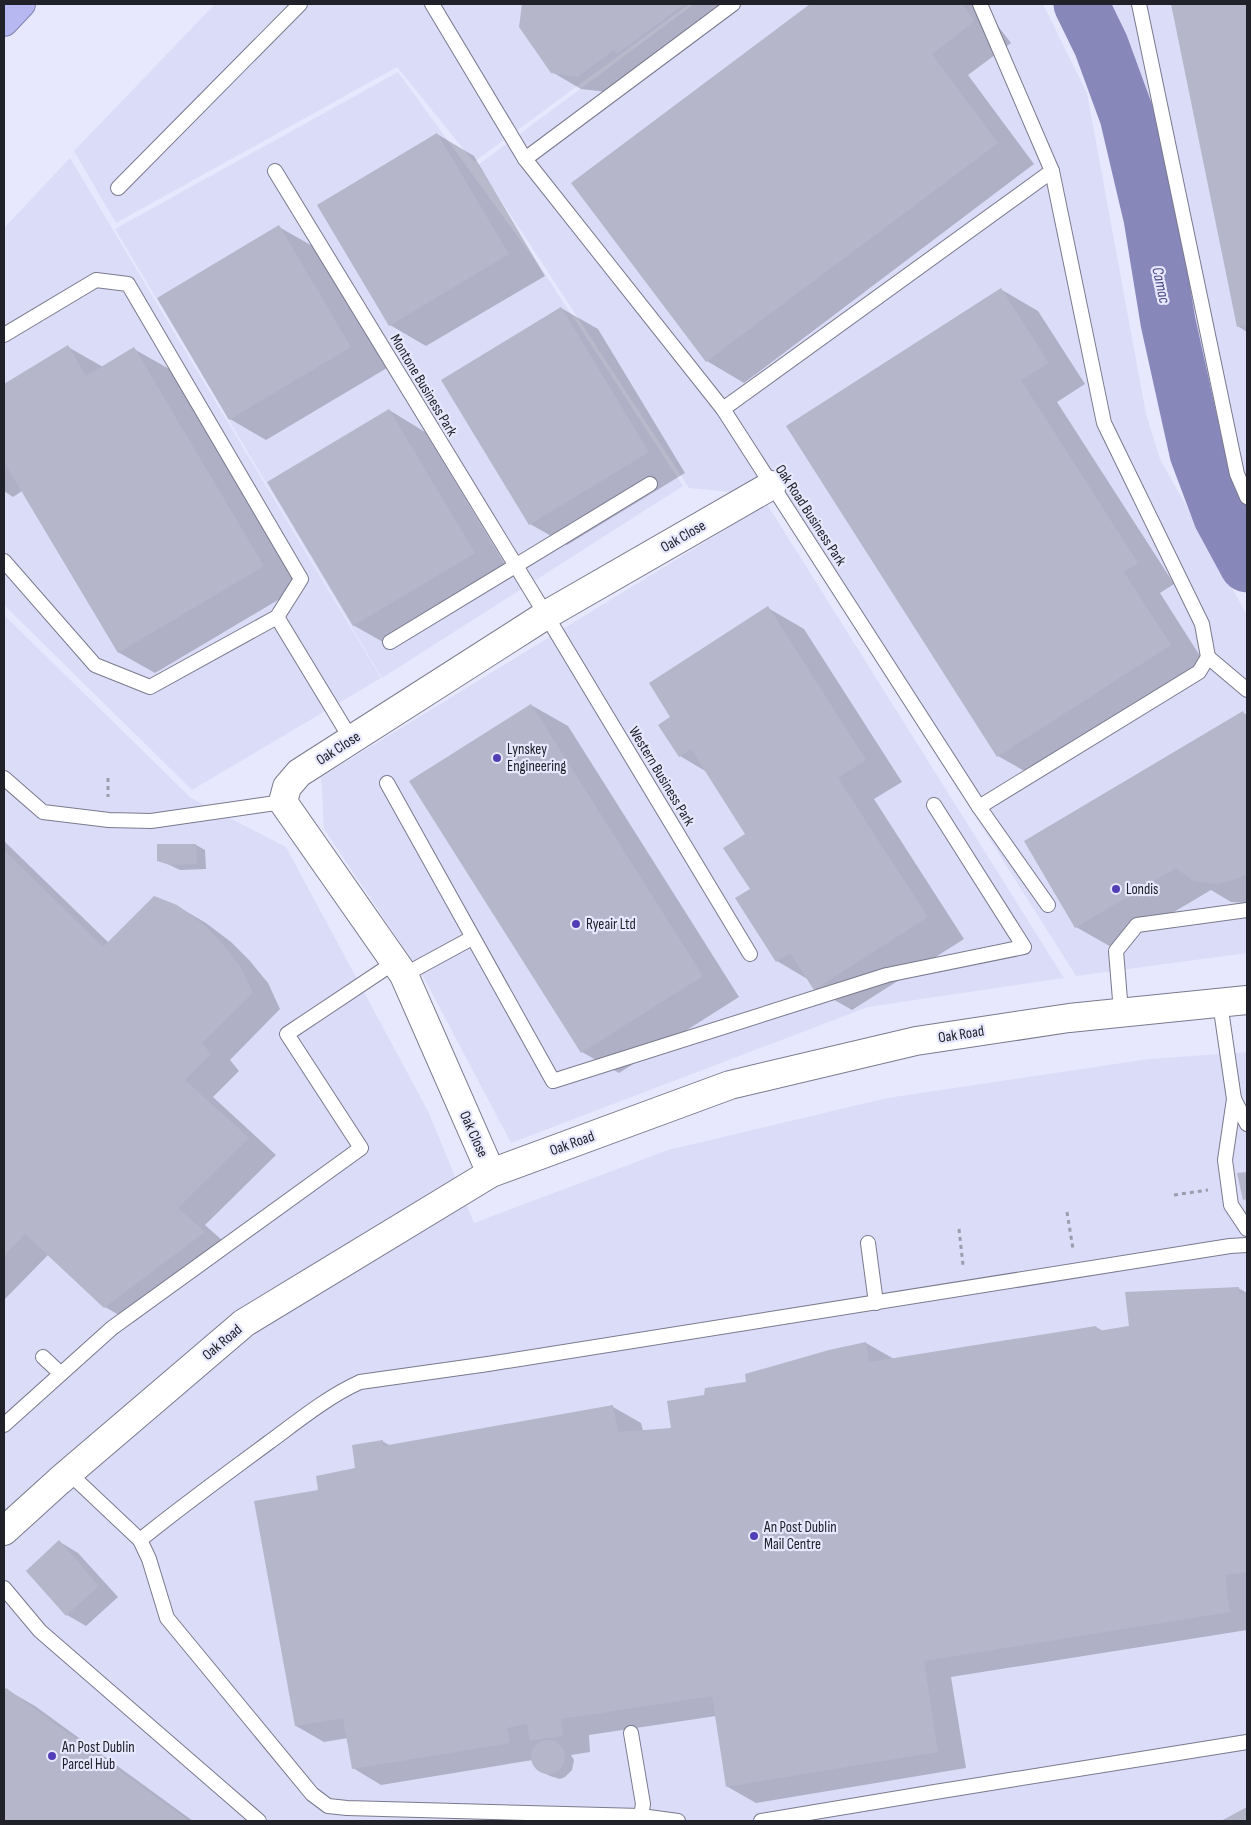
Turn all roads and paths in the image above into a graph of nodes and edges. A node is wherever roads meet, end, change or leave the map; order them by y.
1 (20, 4) edge
2 (300, 4) edge
3 (432, 4) edge
4 (733, 4) edge
5 (980, 4) edge
6 (1139, 4) edge
7 (4, 22) edge
8 (525, 160) junction
9 (275, 171) dead end
10 (1052, 171) junction
11 (118, 188) dead end
12 (4, 335) edge
13 (723, 409) junction
14 (650, 484) dead end
15 (772, 484) junction
16 (1247, 496) edge
17 (4, 561) edge
18 (516, 566) junction
19 (546, 615) junction
20 (278, 617) junction
21 (390, 642) dead end
22 (1208, 657) junction
23 (1247, 690) edge
24 (351, 739) junction
25 (4, 778) edge
26 (387, 783) dead end
27 (283, 802) junction
28 (934, 806) dead end
29 (979, 807) junction
30 (1048, 905) dead end
31 (1247, 910) edge
32 (472, 938) junction
33 (750, 954) dead end
34 (399, 968) junction
35 (1247, 1000) edge
36 (1220, 1003) junction
37 (1121, 1012) junction
38 (1234, 1099) junction
39 (1247, 1124) edge
40 (491, 1173) junction
41 (1229, 1187) junction
42 (1174, 1194) dead end
43 (1067, 1212) dead end
44 (958, 1228) dead end
45 (1247, 1229) edge
46 (868, 1242) dead end
47 (1247, 1245) edge
48 (1076, 1270) junction
49 (966, 1288) junction
50 (876, 1303) junction
51 (44, 1357) dead end
52 (61, 1374) junction
53 (4, 1425) edge
54 (69, 1472) junction
55 (4, 1531) edge
56 (140, 1540) junction
57 (4, 1588) edge
58 (631, 1733) dead end
59 (1247, 1742) edge
60 (641, 1816) junction
61 (259, 1821) edge
62 (678, 1821) edge
63 (761, 1821) edge

1 - 7 highway
2 - 11 lane
3 - 8 lane, Oak Road Business Park
4 - 8 lane
5 - 10 lane
6 - 16 lane
8 - 13 lane, Oak Road Business Park
9 - 18 lane, Montone Business Park
10 - 13 lane
10 - 22 lane
12 - 20 lane
13 - 15 lane, Oak Road Business Park
14 - 18 lane
15 - 19 street, Oak Close
15 - 29 lane, Oak Road Business Park
17 - 20 lane
18 - 19 lane, Montone Business Park
18 - 21 lane
19 - 24 street, Oak Close
19 - 33 lane, Western Business Park
20 - 24 lane
22 - 23 lane
22 - 29 lane
24 - 27 street, Oak Close
25 - 27 lane
26 - 32 lane
27 - 34 street, Oak Close
28 - 32 lane
29 - 30 lane, Oak Road Business Park
31 - 37 lane
32 - 34 lane
34 - 40 street, Oak Close
34 - 52 lane
35 - 36 street, Oak Road
36 - 37 street, Oak Road
36 - 38 lane
37 - 40 street, Oak Road
38 - 39 lane
38 - 41 lane
40 - 54 street, Oak Road
41 - 42 path
41 - 45 lane
43 - 48 path
44 - 49 path
46 - 50 lane
47 - 48 lane
48 - 49 lane
49 - 50 lane
50 - 56 lane
51 - 52 lane
52 - 53 lane
54 - 55 street, Oak Road
54 - 56 lane
56 - 60 lane
57 - 61 lane
58 - 60 lane
59 - 63 lane
60 - 62 lane

